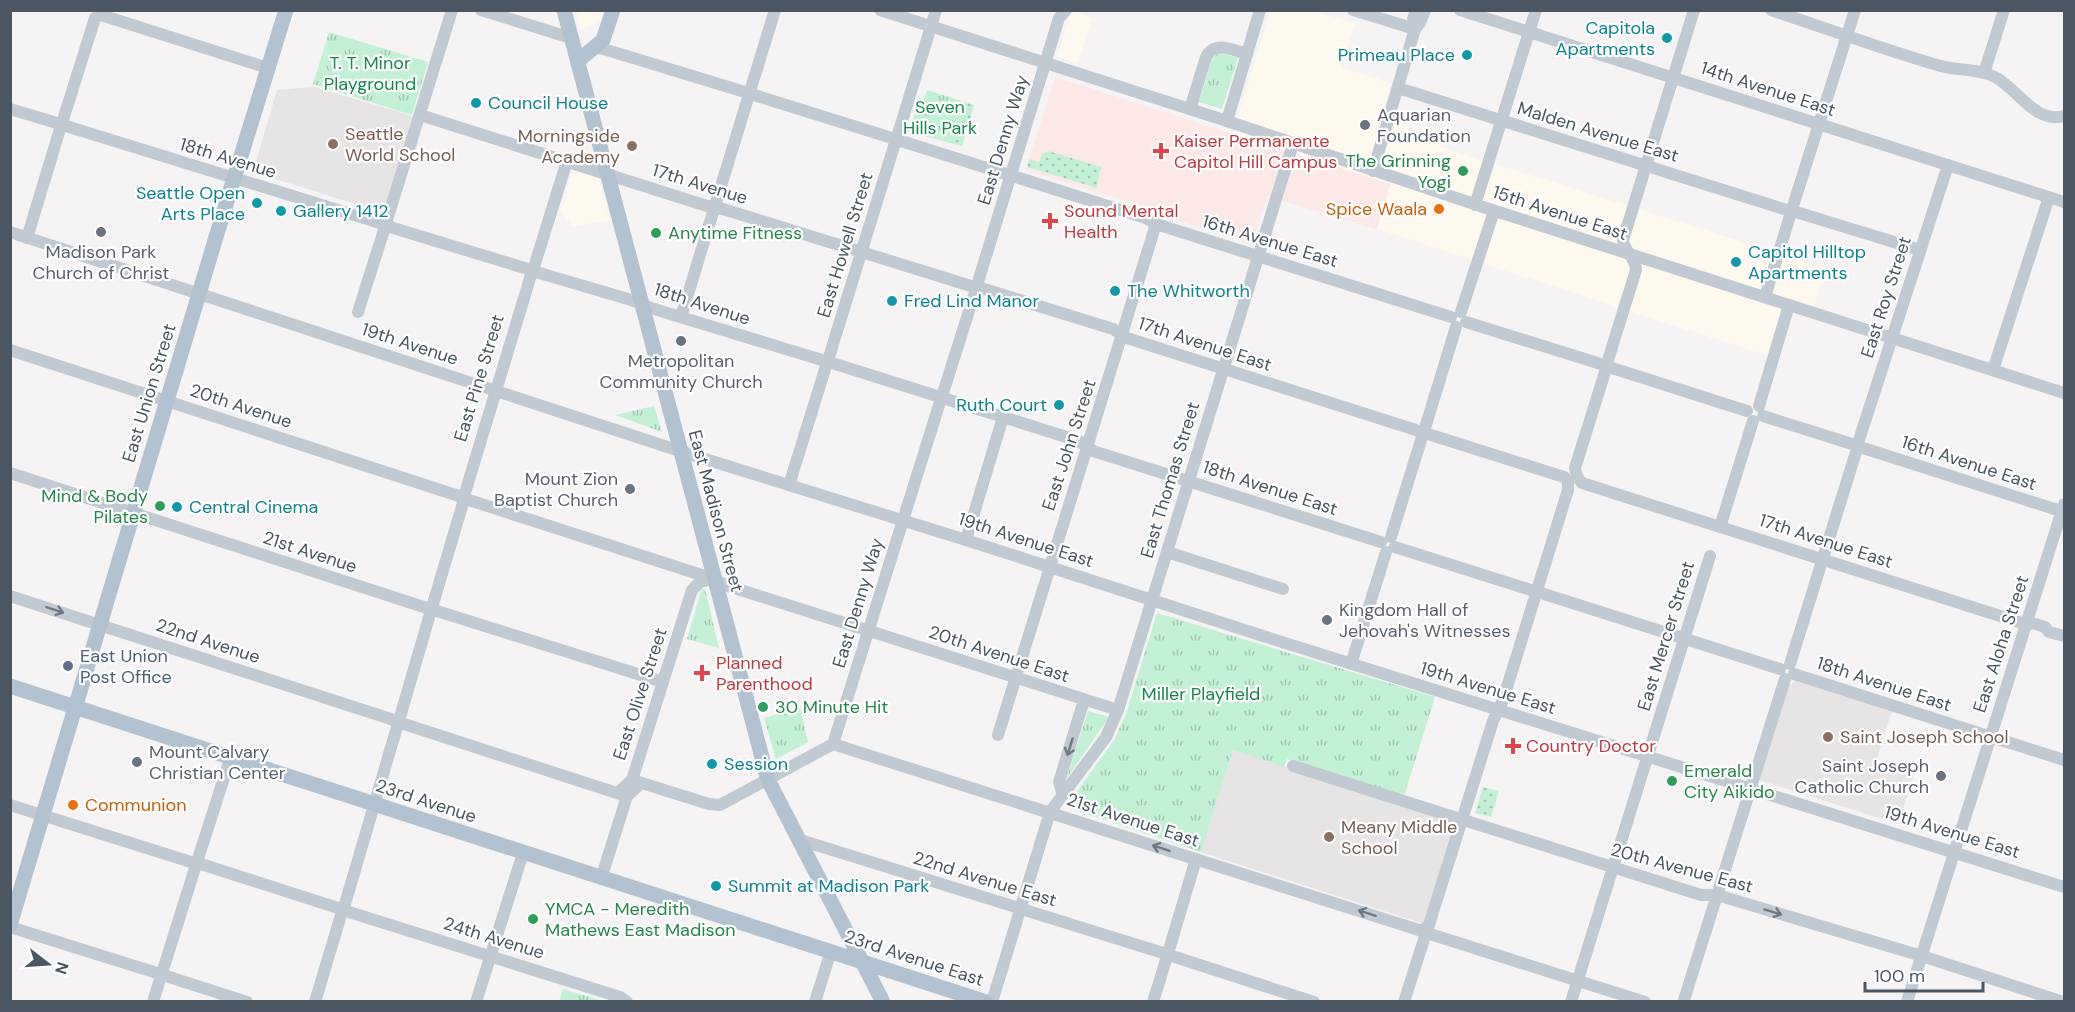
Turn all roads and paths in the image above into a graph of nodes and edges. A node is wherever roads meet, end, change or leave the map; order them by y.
1 (286, 10) edge
2 (452, 10) edge
3 (481, 10) edge
4 (564, 10) edge
5 (614, 10) edge
6 (775, 10) edge
7 (880, 10) edge
8 (936, 10) edge
9 (1066, 10) edge
10 (1260, 10) edge
11 (1353, 10) edge
12 (1416, 10) edge
13 (1425, 10) edge
14 (1460, 10) edge
15 (1536, 10) edge
16 (1694, 10) edge
17 (1771, 10) edge
18 (1855, 10) edge
19 (2004, 10) edge
20 (94, 13) edge
21 (931, 27) junction
22 (1415, 29) junction
23 (1530, 31) junction
24 (1847, 35) junction
25 (571, 38) junction
26 (597, 47) junction
27 (1248, 54) junction
28 (578, 62) junction
29 (1045, 64) junction
30 (268, 68) junction
31 (1984, 73) junction
32 (1674, 77) junction
33 (1398, 88) junction
34 (749, 93) junction
35 (10, 109) edge
36 (1190, 109) junction
37 (420, 115) junction
38 (2064, 116) edge
39 (1227, 121) junction
40 (1501, 121) junction
41 (1820, 124) junction
42 (62, 125) junction
43 (897, 139) junction
44 (1293, 144) junction
45 (567, 161) junction
46 (1647, 165) junction
47 (1948, 165) junction
48 (1373, 171) junction
49 (606, 173) junction
50 (1011, 175) junction
51 (234, 179) junction
52 (2049, 197) junction
53 (2064, 202) edge
54 (1475, 205) junction
55 (714, 208) junction
56 (1494, 211) junction
57 (1792, 211) junction
58 (1156, 224) junction
59 (385, 225) junction
60 (10, 232) edge
61 (27, 238) junction
62 (1920, 250) junction
63 (861, 253) junction
64 (1630, 254) junction
65 (1259, 256) junction
66 (532, 271) junction
67 (976, 287) junction
68 (199, 293) junction
69 (1765, 297) junction
70 (641, 304) junction
71 (1789, 304) junction
72 (358, 312) dead end
73 (681, 317) junction
74 (1459, 320) junction
75 (1122, 335) junction
76 (1892, 337) junction
77 (10, 350) edge
78 (827, 362) junction
79 (1607, 366) junction
80 (1224, 369) junction
81 (1993, 370) junction
82 (496, 391) junction
83 (2064, 393) edge
84 (941, 397) junction
85 (168, 401) junction
86 (1755, 414) junction
87 (1003, 417) junction
88 (1423, 432) junction
89 (1858, 446) junction
90 (1087, 447) junction
91 (681, 451) junction
92 (10, 473) edge
93 (1572, 479) junction
94 (1189, 481) junction
95 (789, 485) junction
96 (464, 498) junction
97 (2064, 509) edge
98 (134, 513) junction
99 (903, 520) junction
100 (1720, 527) junction
101 (966, 540) junction
102 (1388, 545) junction
103 (1167, 552) junction
104 (1710, 556) dead end
105 (1823, 559) junction
106 (1049, 566) junction
107 (701, 579) junction
108 (1283, 589) dead end
109 (1536, 592) junction
110 (10, 596) edge
111 (1151, 600) junction
112 (688, 602) junction
113 (432, 610) junction
114 (2027, 624) junction
115 (100, 625) junction
116 (869, 631) junction
117 (2064, 636) edge
118 (1684, 639) junction
119 (1351, 664) junction
120 (1787, 672) junction
121 (1016, 678) junction
122 (663, 682) junction
123 (10, 686) edge
124 (1084, 700) junction
125 (77, 707) junction
126 (1118, 710) junction
127 (1497, 710) junction
128 (399, 722) junction
129 (998, 735) dead end
130 (1991, 737) junction
131 (833, 744) junction
132 (231, 756) junction
133 (1648, 757) junction
134 (2064, 760) edge
135 (1293, 766) dead end
136 (768, 780) junction
137 (636, 781) junction
138 (1750, 789) junction
139 (622, 795) junction
140 (1063, 795) junction
141 (10, 804) edge
142 (374, 804) junction
143 (1050, 812) junction
144 (44, 815) junction
145 (1461, 820) junction
146 (797, 839) junction
147 (1955, 852) junction
148 (523, 853) junction
149 (1196, 859) junction
150 (196, 863) junction
151 (1613, 868) junction
152 (601, 879) junction
153 (2064, 887) edge
154 (1717, 895) junction
155 (1021, 909) junction
156 (344, 910) junction
157 (840, 920) junction
158 (10, 926) edge
159 (1426, 932) junction
160 (825, 949) junction
161 (1168, 955) junction
162 (491, 956) junction
163 (1922, 956) junction
164 (862, 962) junction
165 (161, 975) junction
166 (1577, 981) junction
167 (1684, 1001) edge
168 (153, 1002) edge
169 (247, 1002) edge
170 (315, 1002) edge
171 (476, 1002) edge
172 (627, 1002) edge
173 (815, 1002) edge
174 (883, 1002) edge
175 (986, 1002) edge
176 (992, 1002) edge
177 (1153, 1002) edge
178 (1314, 1002) edge
179 (1404, 1002) edge
180 (1571, 1002) edge
181 (1645, 1002) edge
182 (1907, 1002) edge
183 (2063, 1002) edge

1 - 30 main road, East Union Street
2 - 37 street
3 - 25 street
4 - 25 main road, East Madison Street
5 - 26 main road
6 - 34 street
7 - 21 street, 15th Avenue East
8 - 21 street, East Howell Street
9 - 29 street, East Denny Way
10 - 27 street
11 - 22 street
12 - 22 street
13 - 22 street
14 - 23 street, 14th Avenue East
15 - 23 street
16 - 32 street
17 - 24 street
18 - 24 street
19 - 31 street
20 - 30 street
20 - 42 street
21 - 29 street, 15th Avenue East
21 - 43 street, East Howell Street
22 - 33 street
23 - 32 street, 14th Avenue East
23 - 40 street
24 - 31 street
24 - 41 street
25 - 28 main road, East Madison Street
26 - 28 main road
26 - 34 street, 16th Avenue East
27 - 36 street
27 - 39 street
28 - 49 main road, East Madison Street
29 - 36 street, 15th Avenue East
29 - 50 street, East Denny Way
30 - 51 main road, East Union Street
31 - 38 street
32 - 41 street, 14th Avenue East
32 - 46 street
33 - 40 street, Malden Avenue East
33 - 48 street
34 - 43 street, 16th Avenue East
34 - 55 street
35 - 42 street, 18th Avenue
36 - 39 street, 15th Avenue East
37 - 45 street, 17th Avenue
37 - 59 street
39 - 44 street, 15th Avenue East
40 - 46 street, Malden Avenue East
40 - 54 street
41 - 47 street, 14th Avenue East
41 - 57 street
42 - 51 street, 18th Avenue
42 - 61 street
43 - 50 street, 16th Avenue East
43 - 63 street, East Howell Street
44 - 48 street, 15th Avenue East
44 - 65 street, East Thomas Street
45 - 49 street, 17th Avenue
45 - 66 street, East Pine Street
46 - 57 street, Malden Avenue East
46 - 64 street
47 - 52 street, 14th Avenue East
47 - 62 street, East Roy Street
48 - 54 street, 15th Avenue East
49 - 55 street, 17th Avenue
49 - 70 main road, East Madison Street
50 - 58 street, 16th Avenue East
50 - 67 street, East Denny Way
51 - 59 street, 18th Avenue
51 - 68 main road, East Union Street
52 - 53 street, 14th Avenue East
52 - 81 street
54 - 56 street, 15th Avenue East
55 - 63 street, 17th Avenue
55 - 73 street
56 - 64 street, 15th Avenue East
56 - 74 street
57 - 62 street, Malden Avenue East
57 - 69 street
58 - 65 street, 16th Avenue East
58 - 75 street, East John Street
59 - 66 street, 18th Avenue
59 - 72 street
60 - 61 street, 19th Avenue
61 - 68 street, 19th Avenue
62 - 76 street, East Roy Street
63 - 67 street, 17th Avenue
63 - 78 street, East Howell Street
64 - 69 street, 15th Avenue East
64 - 79 street
65 - 74 street, 16th Avenue East
65 - 80 street, East Thomas Street
66 - 70 street, 18th Avenue
66 - 82 street, East Pine Street
67 - 75 street, 17th Avenue East
67 - 84 street, East Denny Way
68 - 82 street, 19th Avenue
68 - 85 main road, East Union Street
69 - 71 street, 15th Avenue East
70 - 73 street, 18th Avenue
70 - 91 main road, East Madison Street
71 - 76 street, 15th Avenue East
71 - 86 street
73 - 78 street, 18th Avenue
74 - 79 street, 16th Avenue East
74 - 88 street
75 - 80 street, 17th Avenue East
75 - 90 street, East John Street
76 - 81 street, 15th Avenue East
76 - 89 street, East Roy Street
77 - 85 street, 20th Avenue
78 - 84 street, 18th Avenue
78 - 95 street, East Howell Street
79 - 86 street, 16th Avenue East
79 - 93 street
80 - 88 street, 17th Avenue East
80 - 94 street, East Thomas Street
81 - 83 street, 15th Avenue East
82 - 91 street, 19th Avenue
82 - 96 street, East Pine Street
84 - 87 street, 18th Avenue East
84 - 99 street, East Denny Way
85 - 96 street, 20th Avenue
85 - 98 main road, East Union Street
86 - 89 street, 16th Avenue East
86 - 100 street
87 - 90 street, 18th Avenue East
87 - 101 street
88 - 93 street, 17th Avenue East
88 - 102 street
89 - 97 street, 16th Avenue East
89 - 105 street, East Roy Street
90 - 94 street, 18th Avenue East
90 - 106 street, East John Street
91 - 95 street, 19th Avenue
91 - 107 main road, East Madison Street
92 - 98 street, 21st Avenue
93 - 100 street, 17th Avenue East
93 - 109 street
94 - 102 street, 18th Avenue East
94 - 103 street, East Thomas Street
95 - 99 street, 19th Avenue
96 - 107 street, 20th Avenue
96 - 113 street, East Pine Street
97 - 114 street, East Aloha Street
98 - 113 street, 21st Avenue
98 - 115 main road, East Union Street
99 - 101 street, 19th Avenue East
99 - 116 street, East Denny Way
100 - 105 street, 17th Avenue East
101 - 106 street, 19th Avenue East
102 - 109 street, 18th Avenue East
102 - 119 street
103 - 108 street
103 - 111 street, East Thomas Street
104 - 118 street, East Mercer Street
105 - 114 street, 17th Avenue East
105 - 120 street, East Roy Street
106 - 111 street, 19th Avenue East
106 - 121 street, East John Street
107 - 112 street, East Olive Street
107 - 112 street, East Olive Street
107 - 116 street, 20th Avenue
107 - 136 main road, East Madison Street
109 - 118 street, 18th Avenue East
109 - 127 street
110 -> 115 street, 22nd Avenue
111 - 119 street, 19th Avenue East
111 - 126 street, East Thomas Street
112 - 122 street, East Olive Street
113 - 122 street, 21st Avenue
113 - 128 street, East Pine Street
114 - 117 street, 17th Avenue East
114 - 130 street, East Aloha Street
115 - 125 main road, East Union Street
115 - 128 street, 22nd Avenue
116 - 121 street, 20th Avenue East
116 - 131 street, East Denny Way
118 - 120 street, 18th Avenue East
118 - 133 street, East Mercer Street
119 - 127 street, 19th Avenue East
120 - 130 street, 18th Avenue East
120 - 138 street, East Roy Street
121 - 124 street, 20th Avenue East
121 - 129 street, East John Street
122 - 137 street, East Olive Street
123 - 125 main road, 23rd Avenue
124 - 126 street, 20th Avenue East
124 -> 140 street
125 - 132 main road, 23rd Avenue
125 - 144 main road, East Union Street
126 - 140 street, East Thomas Street
127 - 133 street, 19th Avenue East
127 - 145 street
128 - 139 street, 22nd Avenue
128 - 142 street, East Pine Street
130 - 134 street, 18th Avenue East
130 - 147 street, East Aloha Street
131 - 136 street
131 - 143 street, 21st Avenue East
132 - 142 main road, 23rd Avenue
132 - 150 street
133 - 138 street, 19th Avenue East
133 - 151 street, East Mercer Street
135 - 145 street, 20th Avenue East
136 - 137 street
136 - 146 main road, East Madison Street
137 - 139 street, East Olive Street
138 - 147 street, 19th Avenue East
138 - 154 street, East Roy Street
139 - 152 street, East Olive Street
140 - 143 street, East Thomas Street
141 - 144 street, 24th Avenue
142 - 148 main road, 23rd Avenue
142 - 156 street, East Pine Street
149 -> 143 street, 21st Avenue East
143 - 155 street
144 - 150 street, 24th Avenue
144 - 158 main road, East Union Street
145 - 151 street, 20th Avenue East
145 - 159 street
146 - 155 street, 22nd Avenue East
146 - 157 main road, East Madison Street
147 - 153 street, 19th Avenue East
147 - 163 street, East Aloha Street
148 - 152 main road, 23rd Avenue
148 - 162 street
159 -> 149 street, 21st Avenue East
149 - 161 street
150 - 156 street, 24th Avenue
150 - 165 street
151 - 154 street, 20th Avenue East
151 - 166 street, East Mercer Street
152 - 160 main road, 23rd Avenue
154 -> 163 street, 20th Avenue East
154 - 167 street, East Roy Street
155 - 161 street, 22nd Avenue East
155 - 176 street
156 - 162 street, 24th Avenue
156 - 170 street, East Pine Street
157 - 160 main road
157 - 164 main road, East Madison Street
158 - 165 street
159 - 166 street, 21st Avenue East
159 - 179 street
160 - 164 main road, 23rd Avenue East
160 - 173 street
161 - 177 street
161 - 178 street, 22nd Avenue East
162 - 171 street
162 - 172 street, 24th Avenue
163 - 182 street, East Aloha Street
163 - 183 street, 20th Avenue East
164 - 174 main road, East Madison Street
164 - 175 main road, 23rd Avenue East
165 - 168 street
165 - 169 street
166 - 180 street, East Mercer Street
166 - 181 street, 21st Avenue East

